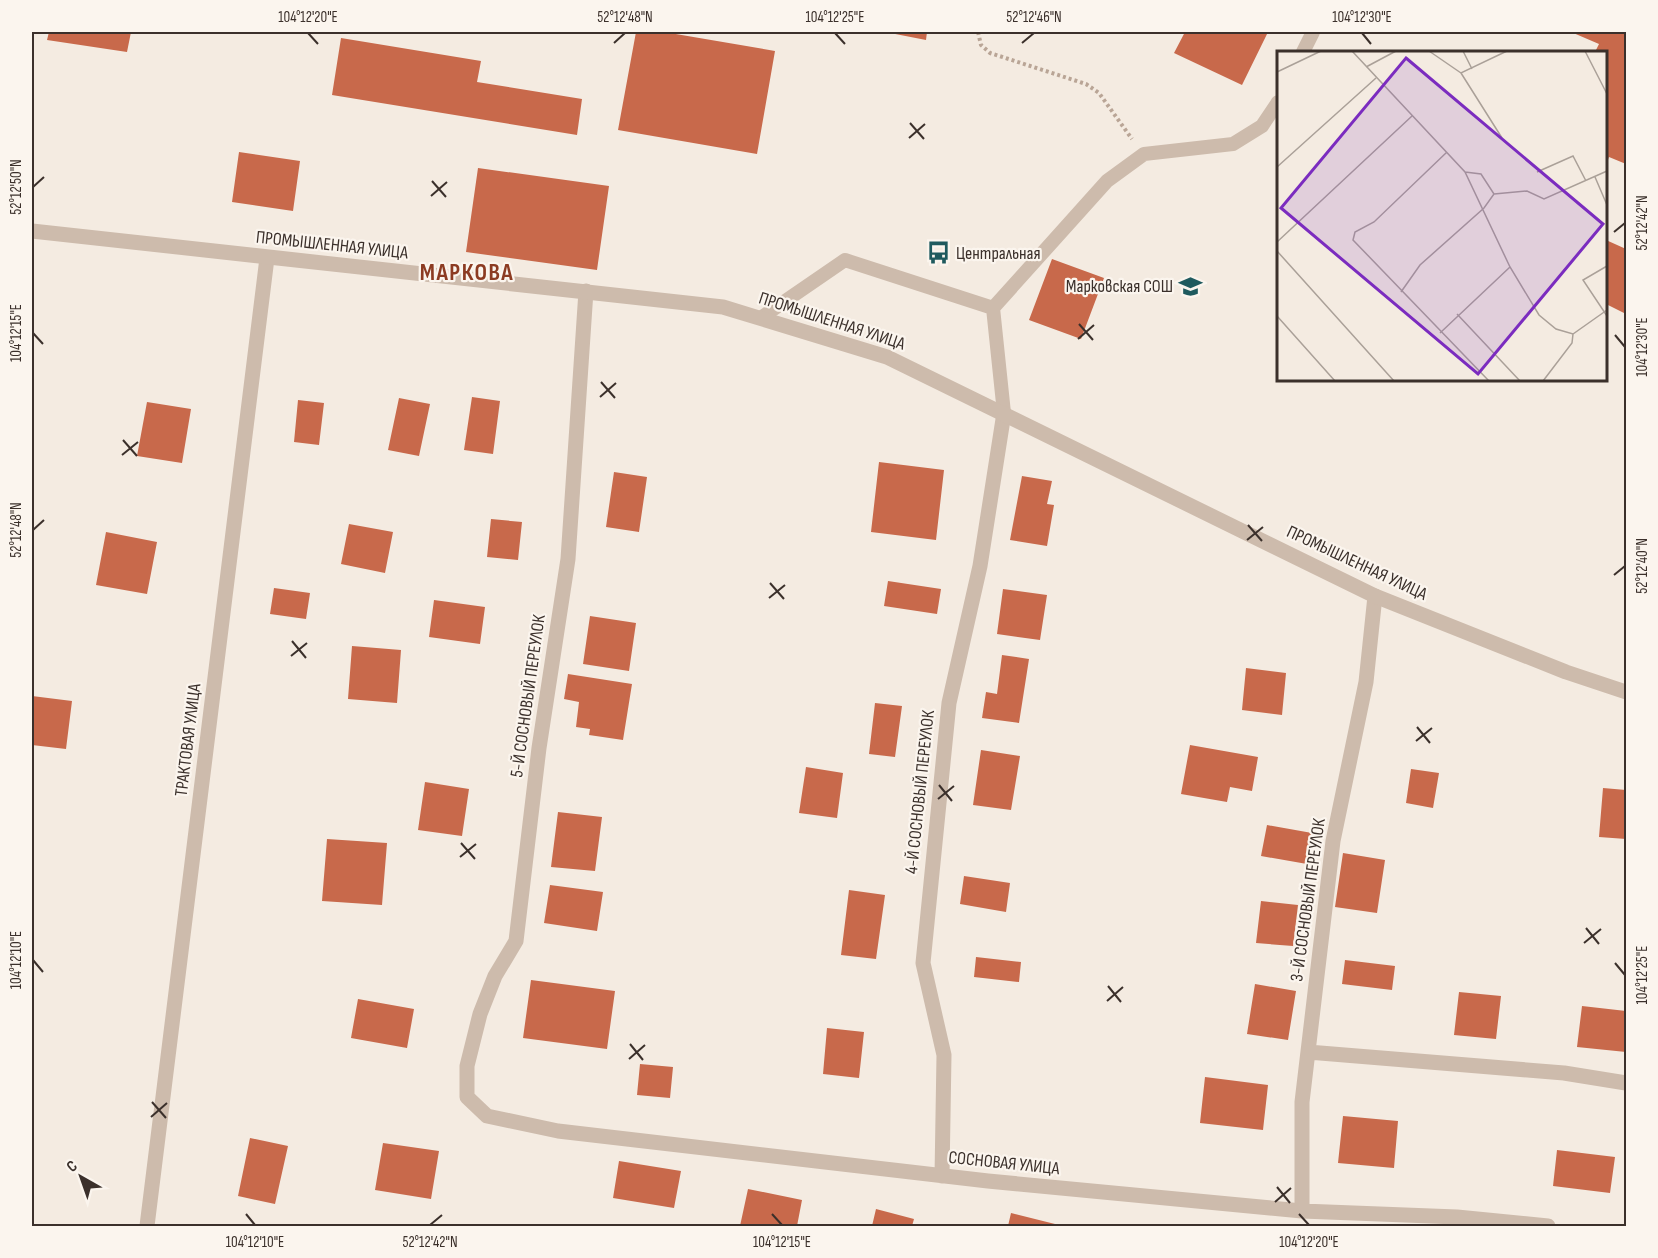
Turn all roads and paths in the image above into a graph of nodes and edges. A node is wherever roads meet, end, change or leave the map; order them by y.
1 (978, 32) edge
2 (1313, 32) edge
3 (1304, 51) edge
4 (1277, 104) edge
5 (1144, 154) junction
6 (32, 231) edge
7 (267, 258) junction
8 (586, 291) junction
9 (993, 308) junction
10 (762, 317) junction
11 (1004, 413) junction
12 (1375, 596) junction
13 (1626, 692) edge
14 (1308, 1052) junction
15 (1626, 1083) edge
16 (467, 1097) joint
17 (942, 1176) junction
18 (1302, 1211) junction
19 (147, 1227) edge
20 (1548, 1227) edge

1 - 5 path
2 - 3 lane
4 - 5 lane
5 - 9 lane
6 - 7 street, ПРОМЫШЛЕННАЯ УЛИЦА
7 - 8 street, ПРОМЫШЛЕННАЯ УЛИЦА
7 - 19 street, ТРАКТОВАЯ УЛИЦА
8 - 10 street, ПРОМЫШЛЕННАЯ УЛИЦА
8 - 16 street, 5-Й СОСНОВЫЙ ПЕРЕУЛОК
9 - 10 lane
9 - 11 lane
10 - 11 street, ПРОМЫШЛЕННАЯ УЛИЦА
11 - 12 street, ПРОМЫШЛЕННАЯ УЛИЦА
11 - 17 street, 4-Й СОСНОВЫЙ ПЕРЕУЛОК
12 - 13 street, ПРОМЫШЛЕННАЯ УЛИЦА
12 - 14 street, 3-Й СОСНОВЫЙ ПЕРЕУЛОК
14 - 15 street
14 - 18 street, 3-Й СОСНОВЫЙ ПЕРЕУЛОК
16 - 17 street, СОСНОВАЯ УЛИЦА
17 - 18 street, СОСНОВАЯ УЛИЦА
18 - 20 street, СОСНОВАЯ УЛИЦА

